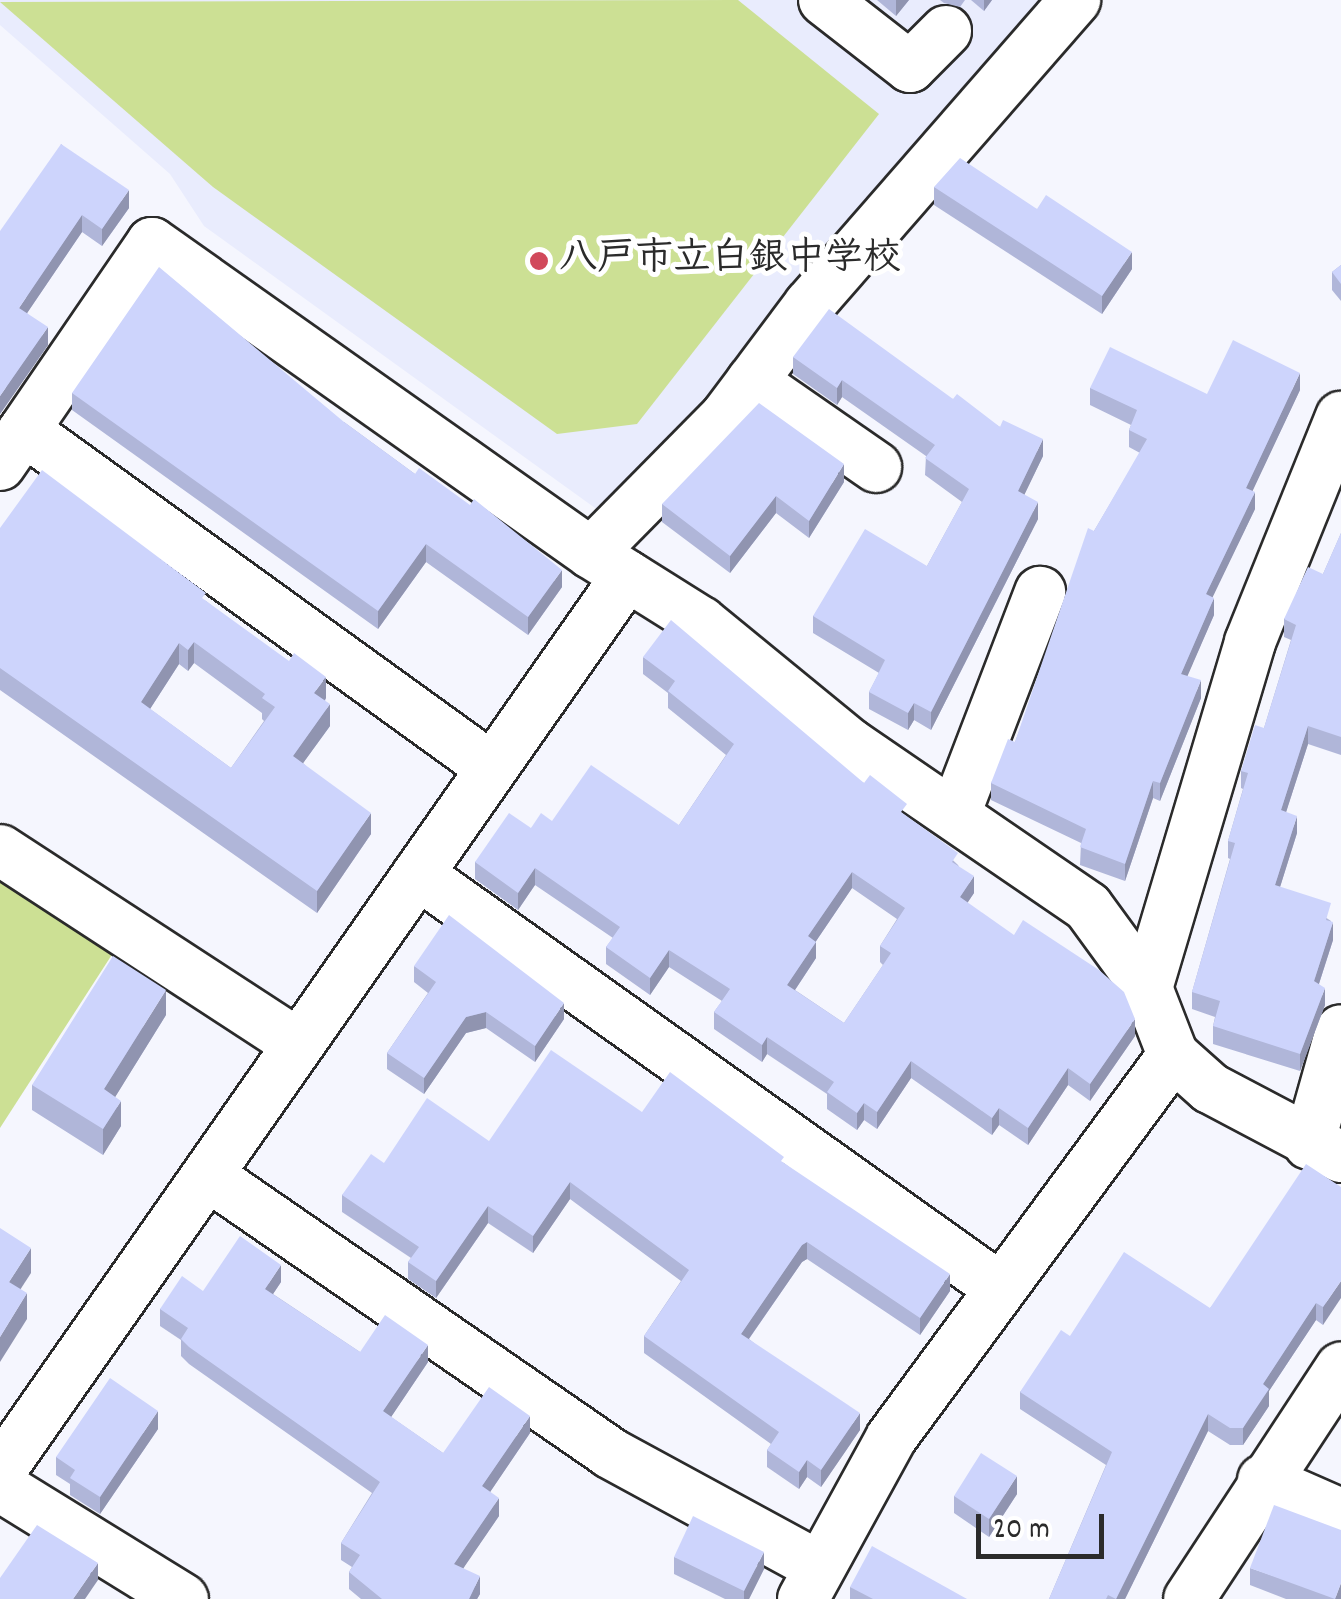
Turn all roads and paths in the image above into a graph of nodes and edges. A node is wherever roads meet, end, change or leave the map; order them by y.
1 (824, 0) edge
2 (1075, 0) edge
3 (946, 31) dead end
4 (752, 381) junction
5 (1341, 417) edge
6 (12, 448) edge
7 (876, 467) dead end
8 (609, 564) junction
9 (1040, 592) dead end
10 (492, 768) junction
11 (955, 814) junction
12 (0, 850) edge
13 (418, 874) junction
14 (1147, 988) junction
15 (1341, 1030) edge
16 (298, 1044) junction
17 (1172, 1055) junction
18 (1325, 1150) edge
19 (208, 1176) junction
20 (1000, 1288) junction
21 (1341, 1368) edge
22 (0, 1472) edge
23 (1264, 1480) junction
24 (0, 1486) edge
25 (1341, 1514) edge
26 (809, 1582) edge
27 (183, 1599) edge
28 (1189, 1599) edge

1 - 3 street
2 - 4 street
4 - 7 street
4 - 8 street
5 - 14 street
6 - 8 street
6 - 10 street
8 - 10 street
8 - 11 street
9 - 11 street
10 - 13 street
11 - 14 street
12 - 16 street
13 - 16 street
13 - 20 street
14 - 17 street
15 - 18 street
16 - 19 street
17 - 18 street
17 - 20 street
19 - 22 street
19 - 26 street
20 - 26 street
21 - 23 street
23 - 25 street
23 - 28 street
24 - 27 street

